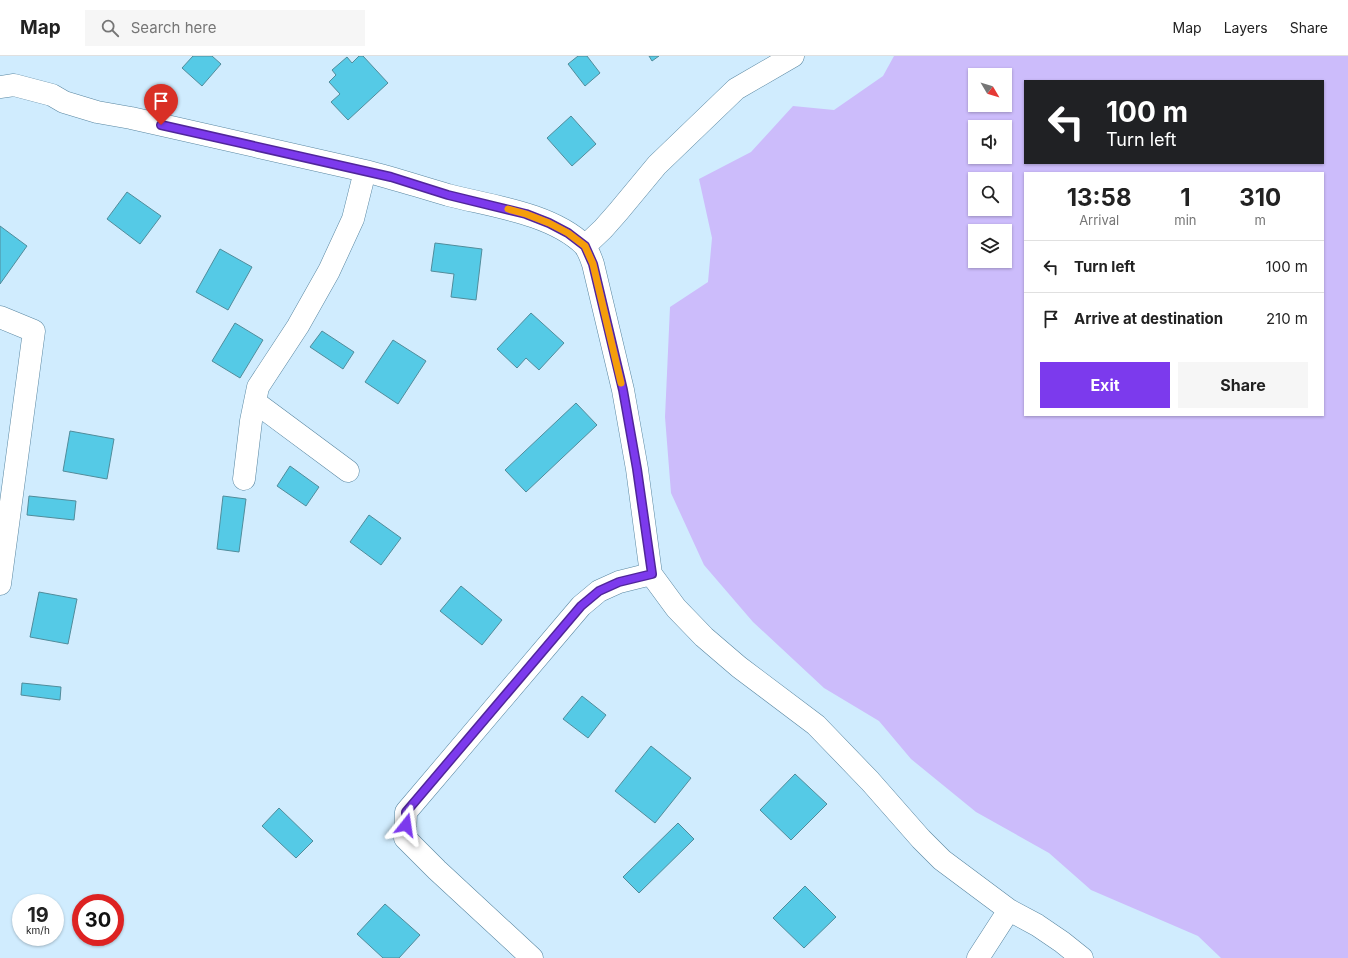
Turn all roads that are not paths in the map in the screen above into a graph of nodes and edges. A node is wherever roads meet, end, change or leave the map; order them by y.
1 (794, 56) edge
2 (0, 87) edge
3 (365, 171) junction
4 (585, 246) junction
5 (0, 317) edge
6 (255, 402) junction
7 (348, 471) dead end
8 (244, 479) dead end
9 (652, 574) junction
10 (0, 584) edge
11 (1009, 910) junction
12 (532, 958) edge
13 (978, 958) edge
14 (1082, 958) edge

1 - 4 street
2 - 3 street
3 - 4 street
3 - 6 street
4 - 9 street
5 - 10 street
6 - 7 street
6 - 8 street
9 - 11 street
9 - 12 street
11 - 13 street
11 - 14 street

